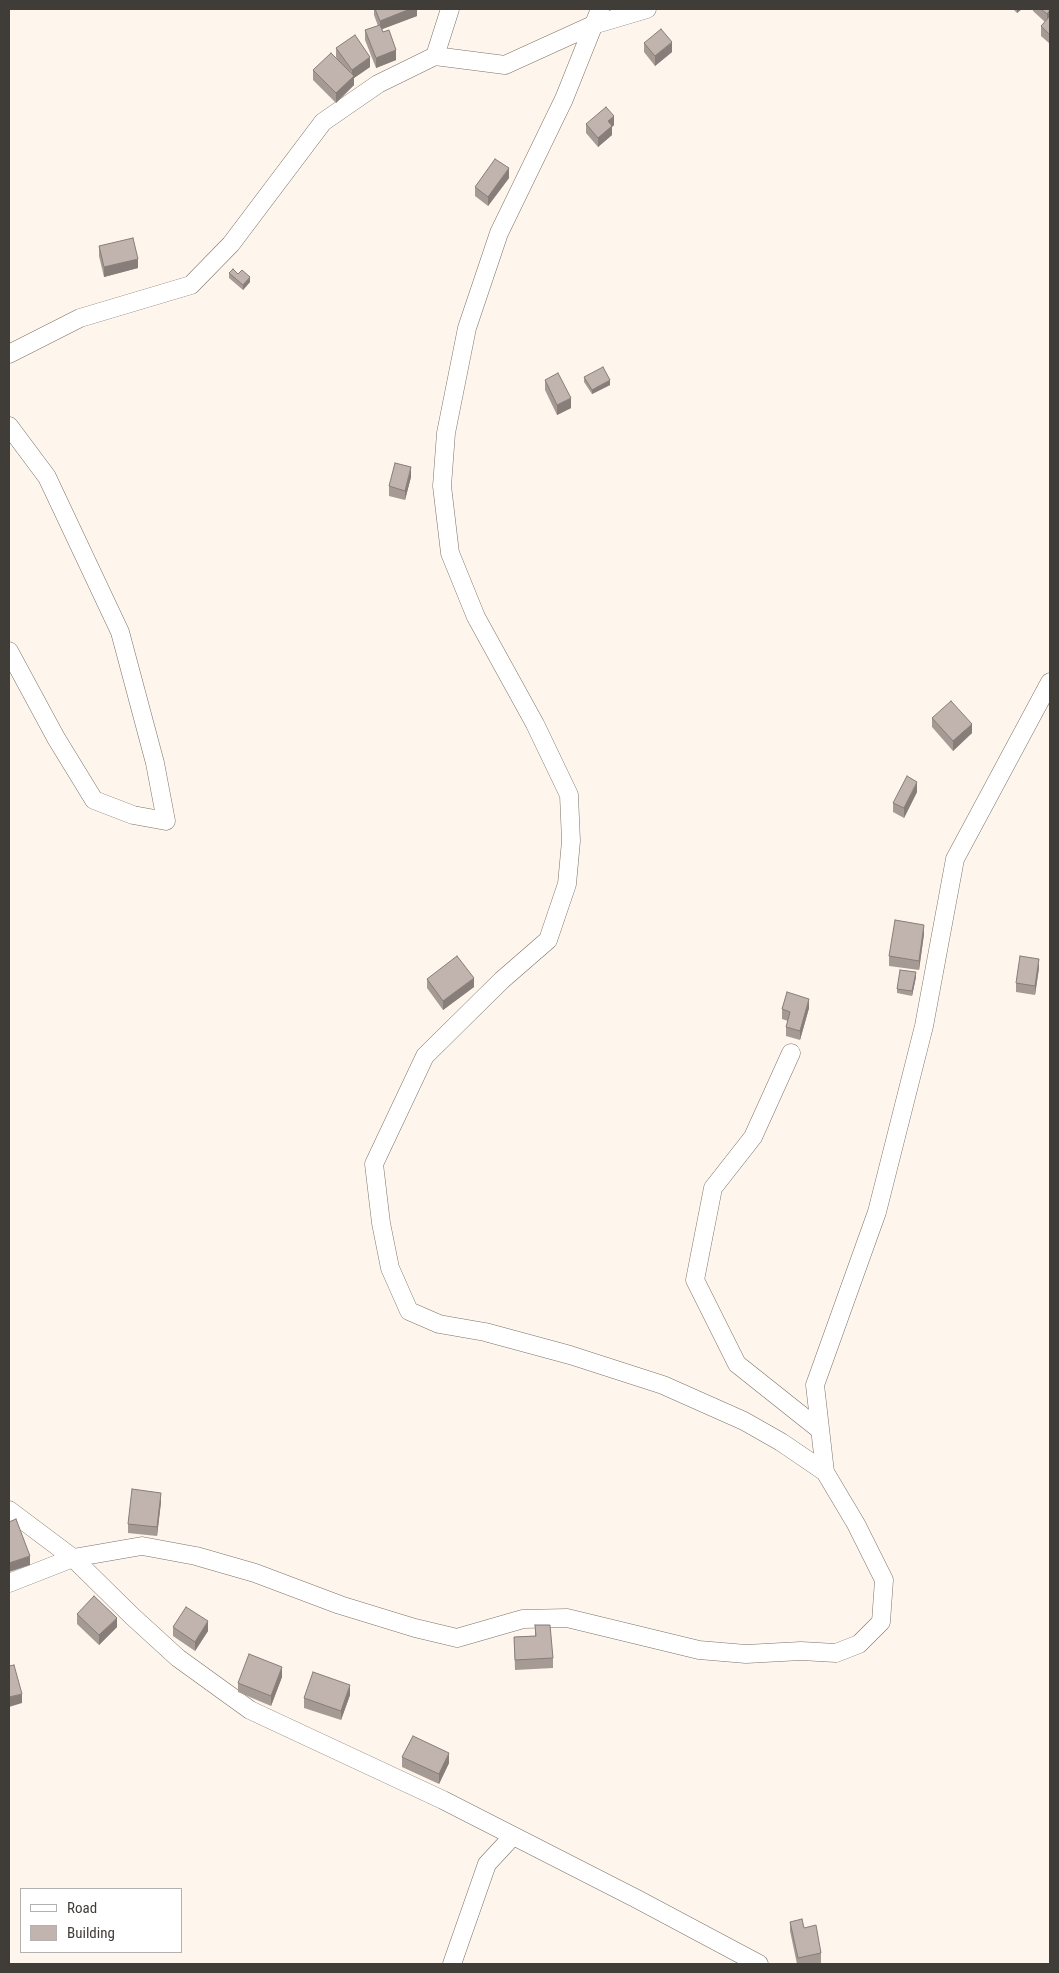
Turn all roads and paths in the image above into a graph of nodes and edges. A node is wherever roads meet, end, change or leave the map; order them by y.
1 (450, 9) edge
2 (600, 9) edge
3 (647, 9) edge
4 (593, 26) junction
5 (435, 56) junction
6 (9, 354) edge
7 (9, 426) edge
8 (9, 651) edge
9 (1050, 682) edge
10 (791, 1053) dead end
11 (820, 1430) junction
12 (825, 1472) junction
13 (9, 1510) edge
14 (73, 1558) junction
15 (9, 1583) edge
16 (513, 1836) junction
17 (452, 1964) edge
18 (759, 1964) edge

1 - 5 street
2 - 4 street
3 - 4 street
4 - 5 street
4 - 12 street
5 - 6 street
7 - 8 street
9 - 11 street
10 - 11 street
11 - 12 street
12 - 14 street
13 - 14 street
14 - 15 street
14 - 16 street
16 - 17 street
16 - 18 street

